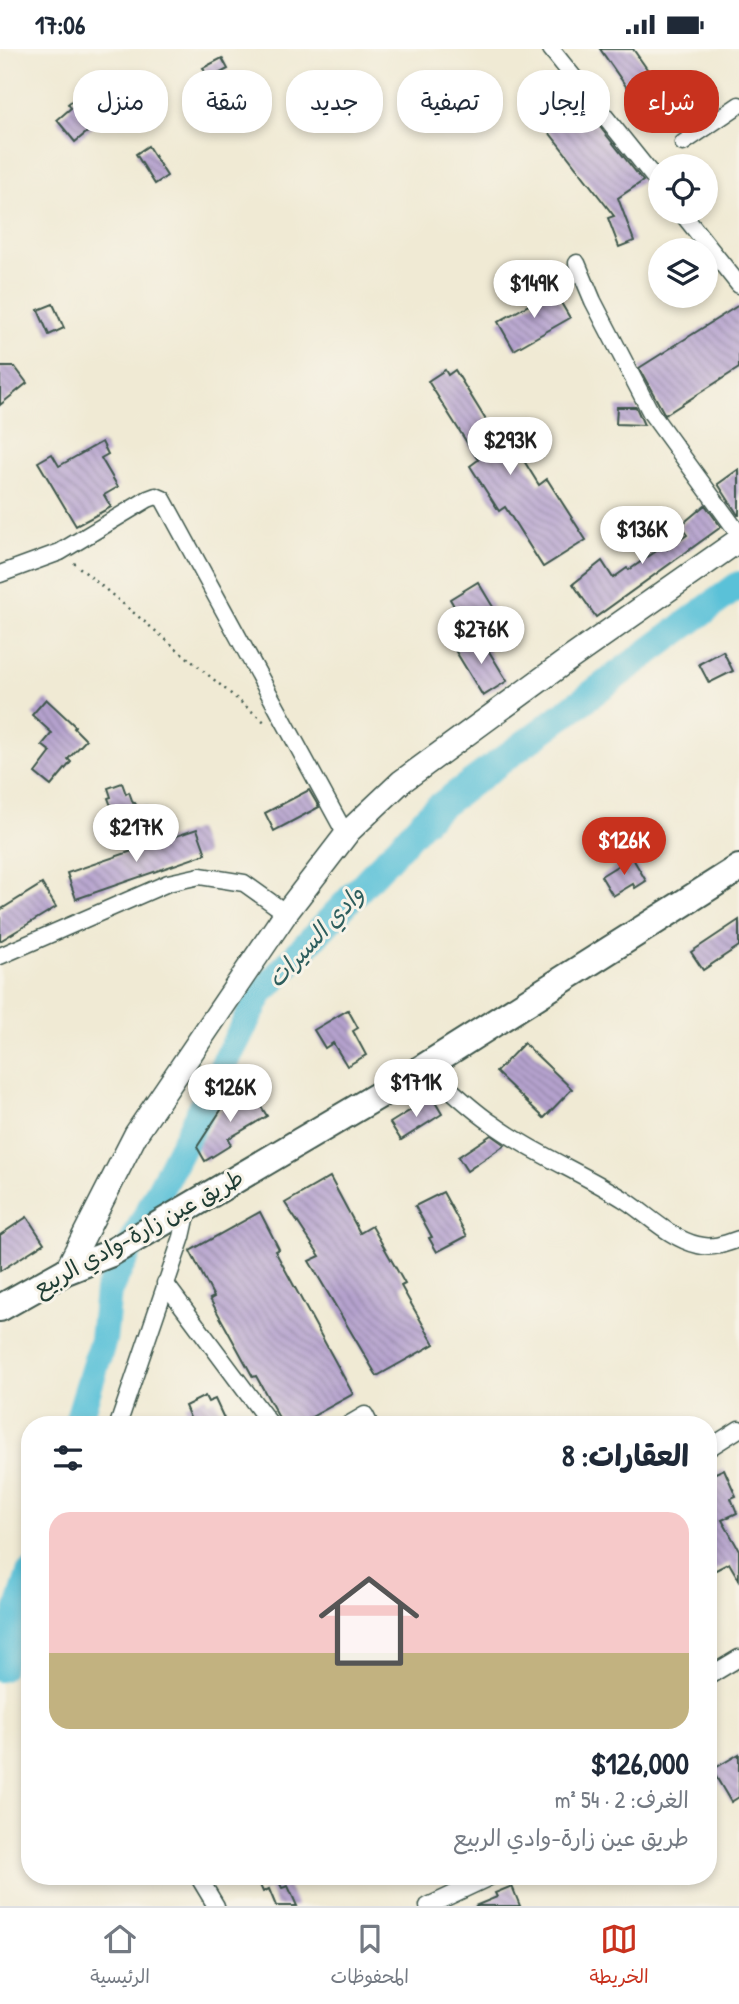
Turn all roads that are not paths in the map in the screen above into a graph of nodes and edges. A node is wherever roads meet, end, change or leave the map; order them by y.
1 (551, 49) edge
2 (739, 104) edge
3 (684, 143) dead end
4 (648, 170) edge
5 (691, 224) edge
6 (578, 263) dead end
7 (739, 285) edge
8 (739, 534) edge
9 (739, 540) edge
10 (0, 574) edge
11 (346, 835) junction
12 (737, 872) edge
13 (286, 913) junction
14 (0, 956) edge
15 (425, 1067) junction
16 (189, 1206) junction
17 (739, 1239) edge
18 (66, 1271) junction
19 (165, 1283) junction
20 (0, 1308) edge
21 (121, 1416) edge
22 (264, 1416) edge
23 (739, 1429) edge
24 (717, 1443) edge
25 (739, 1658) edge
26 (717, 1670) edge
27 (203, 1885) edge
28 (473, 1885) edge
29 (216, 1906) edge
30 (428, 1906) edge

1 - 4 street
2 - 3 street
5 - 7 street
6 - 8 street
9 - 11 main road
10 - 11 street
11 - 13 main road
12 - 15 main road, طريق عين زارة-وادي الربيع
13 - 14 street
13 - 18 main road
15 - 16 main road, طريق عين زارة-وادي الربيع
15 - 17 street
16 - 18 main road, طريق عين زارة-وادي الربيع
16 - 19 street
18 - 20 main road, طريق عين زارة-وادي الربيع
19 - 21 street
19 - 22 street
23 - 24 street
25 - 26 street
27 - 29 street
28 - 30 street

